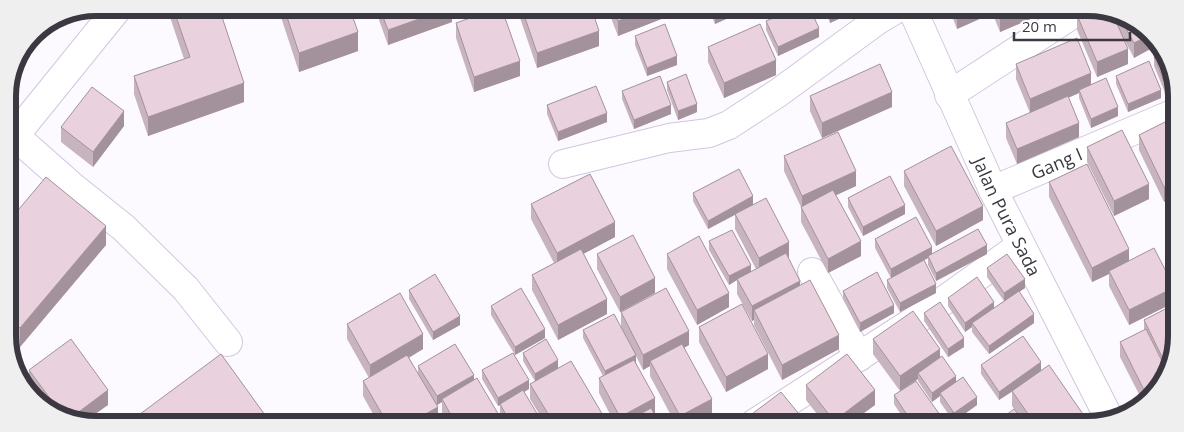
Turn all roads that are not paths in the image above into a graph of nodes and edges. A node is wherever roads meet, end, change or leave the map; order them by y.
1 (112, 16) edge
2 (885, 16) edge
3 (915, 16) edge
4 (1070, 16) edge
5 (949, 95) junction
6 (1168, 116) edge
7 (16, 134) edge
8 (16, 144) edge
9 (563, 164) dead end
10 (993, 190) junction
11 (1020, 246) junction
12 (812, 272) dead end
13 (228, 342) dead end
14 (859, 357) junction
15 (1107, 413) edge
16 (767, 416) edge

1 - 7 main road
2 - 9 main road
3 - 5 main road, Jalan Pura Sada
4 - 5 main road
5 - 10 main road, Jalan Pura Sada
6 - 10 main road, Gang I
8 - 13 main road
10 - 11 main road, Jalan Pura Sada
11 - 14 main road
11 - 15 main road, Jalan Pura Sada
12 - 14 main road
14 - 16 main road

